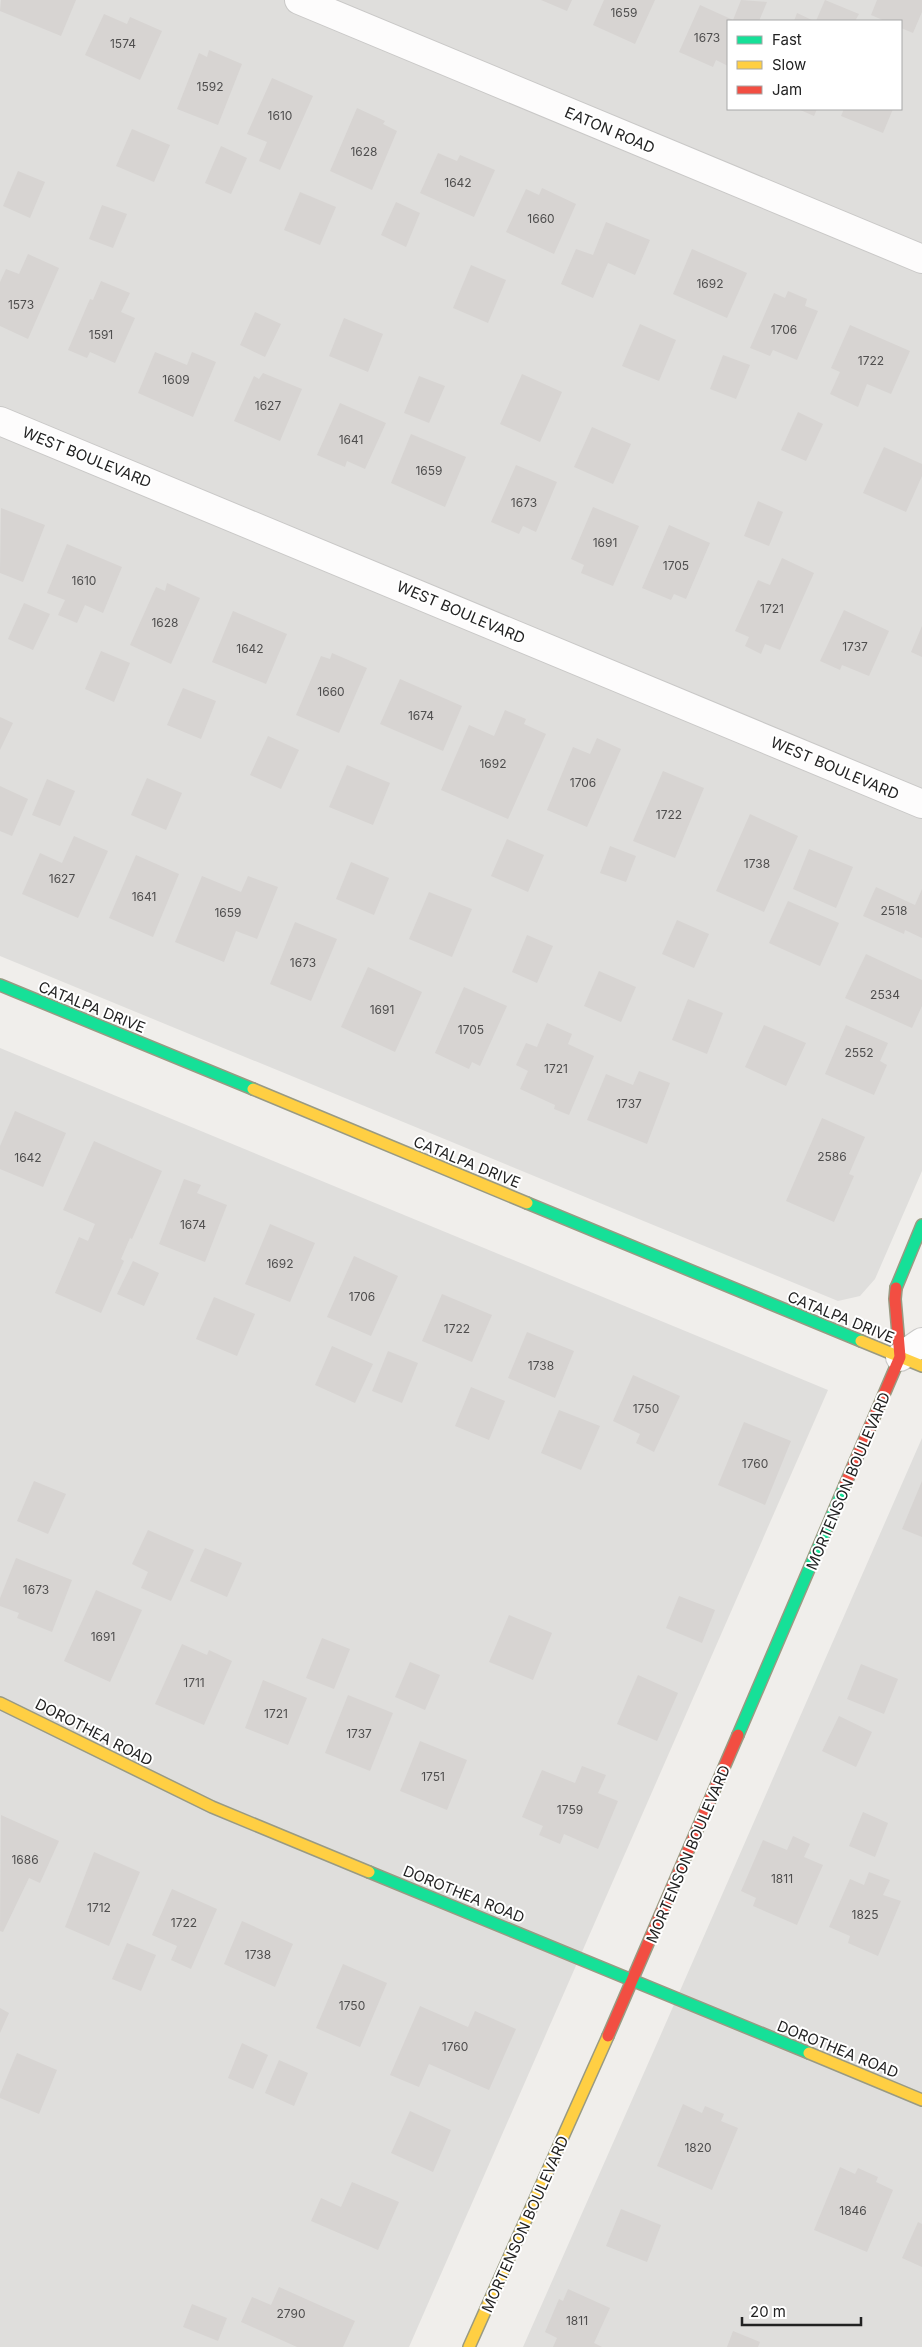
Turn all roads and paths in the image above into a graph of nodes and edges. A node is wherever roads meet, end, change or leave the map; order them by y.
1 (299, 0) edge
2 (922, 259) edge
3 (0, 421) edge
4 (922, 804) edge
5 (0, 985) edge
6 (922, 1225) edge
7 (915, 1355) edge
8 (0, 1702) edge
9 (633, 1981) junction
10 (922, 2100) edge
11 (469, 2347) edge

1 - 2 street, EATON ROAD
3 - 4 street, WEST BOULEVARD
5 - 7 street, CATALPA DRIVE
6 - 7 street, MORTENSON BOULEVARD
7 - 9 street, MORTENSON BOULEVARD
8 - 9 street, DOROTHEA ROAD
9 - 10 street, DOROTHEA ROAD
9 - 11 street, MORTENSON BOULEVARD

